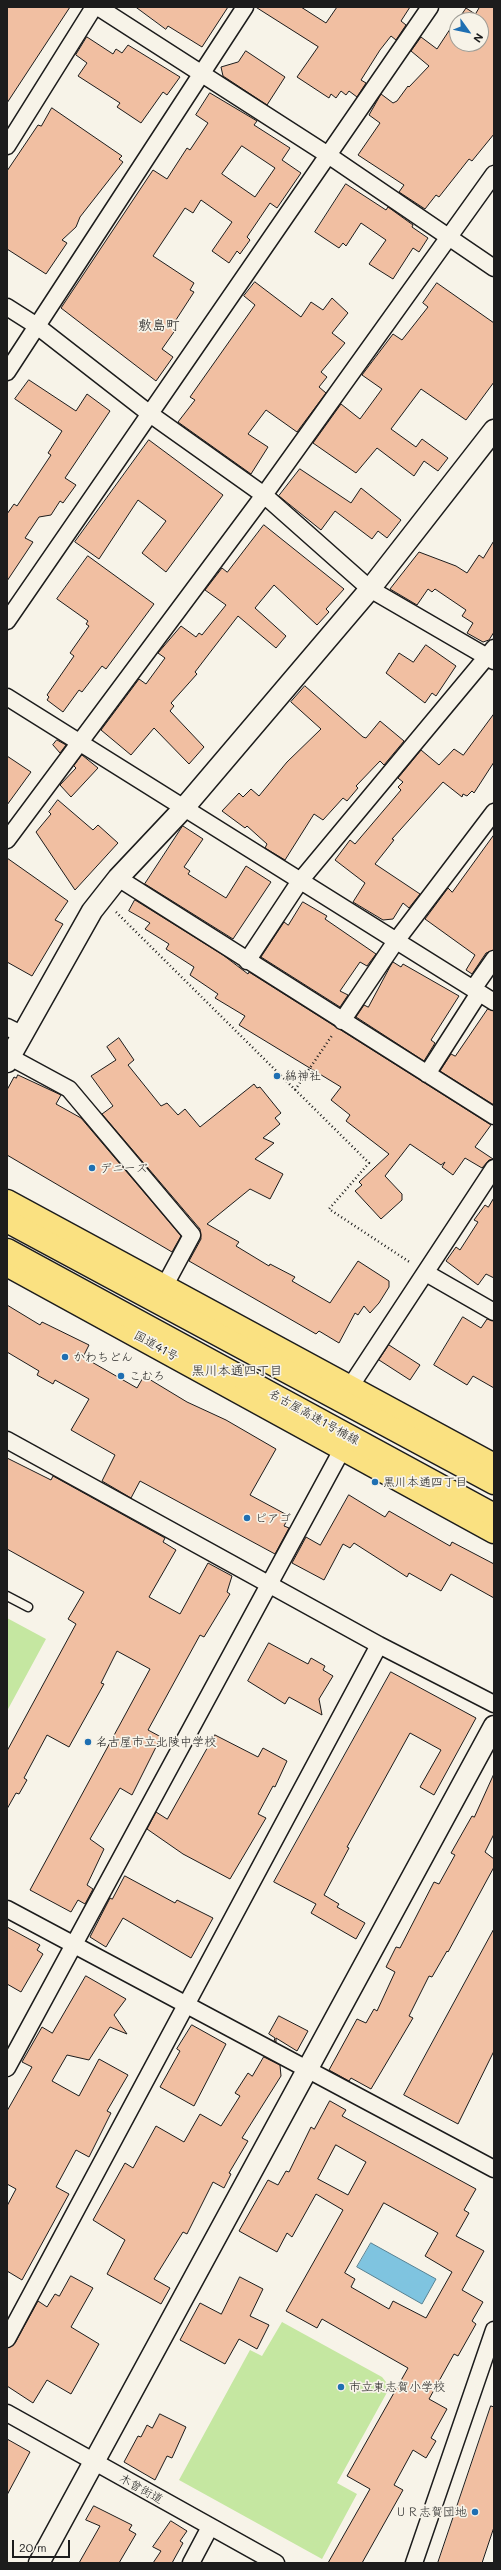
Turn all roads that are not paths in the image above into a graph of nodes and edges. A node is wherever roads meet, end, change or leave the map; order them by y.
1 (94, 7) edge
2 (98, 7) edge
3 (244, 7) edge
4 (430, 7) edge
5 (201, 74) junction
6 (7, 146) edge
7 (328, 155) junction
8 (494, 174) edge
9 (449, 237) junction
10 (494, 268) edge
11 (7, 306) edge
12 (37, 326) junction
13 (7, 372) edge
14 (150, 414) junction
15 (494, 430) edge
16 (264, 495) junction
17 (370, 589) junction
18 (7, 621) edge
19 (492, 655) edge
20 (7, 697) edge
21 (78, 743) junction
22 (184, 809) junction
23 (494, 812) edge
24 (7, 840) edge
25 (118, 878) junction
26 (300, 881) junction
27 (396, 941) junction
28 (494, 959) edge
29 (247, 961) junction
30 (476, 991) junction
31 (494, 1002) edge
32 (342, 1020) junction
33 (15, 1031) edge
34 (8, 1059) edge
35 (427, 1074) junction
36 (494, 1116) edge
37 (494, 1168) edge
38 (7, 1202) edge
39 (7, 1221) edge
40 (7, 1250) edge
41 (7, 1265) edge
42 (426, 1273) junction
43 (164, 1286) junction
44 (494, 1312) edge
45 (350, 1387) junction
46 (7, 1440) edge
47 (343, 1448) junction
48 (494, 1465) edge
49 (494, 1483) edge
50 (494, 1514) edge
51 (494, 1532) edge
52 (268, 1584) junction
53 (7, 1596) edge
54 (28, 1607) dead end
55 (379, 1645) junction
56 (494, 1704) edge
57 (494, 1726) edge
58 (7, 1909) edge
59 (73, 1944) junction
60 (186, 2006) junction
61 (7, 2068) edge
62 (309, 2068) junction
63 (494, 2169) edge
64 (494, 2330) edge
65 (7, 2339) edge
66 (7, 2413) edge
67 (93, 2463) junction
68 (210, 2527) junction
69 (39, 2563) edge
70 (191, 2563) edge
71 (276, 2563) edge
72 (414, 2563) edge

1 - 6 street
2 - 5 street
3 - 5 street
4 - 7 street
5 - 7 street
5 - 12 street
7 - 9 street
7 - 14 street
8 - 9 street
9 - 10 street
9 - 16 street
11 - 12 street
12 - 13 street
12 - 14 street
14 - 16 street
14 - 18 street
15 - 17 street
16 - 17 street
16 - 21 street
17 - 19 street
17 - 22 street
19 - 26 street
20 - 21 street
21 - 22 street
21 - 24 street
22 - 25 street
22 - 26 street
23 - 27 street
25 - 29 street
25 - 33 street
26 - 27 street
26 - 29 street
27 - 30 street
27 - 32 street
28 - 30 street
29 - 32 street
30 - 31 street
30 - 35 street
32 - 35 street
33 - 34 street
34 - 43 street
35 - 36 street
37 - 42 street
38 - 43 highway
39 - 49 highway
40 - 50 highway, 名古屋高速1号楠線
41 - 47 highway, 国道41号
42 - 44 street
42 - 45 street
43 - 45 highway
45 - 48 highway
46 - 52 street
47 - 51 highway, 国道41号
47 - 52 street
52 - 55 street
52 - 59 street
53 - 54 lane
55 - 56 street
55 - 60 street
57 - 62 street
58 - 59 street
59 - 60 street
59 - 61 street
60 - 62 street
60 - 65 street
62 - 63 street
62 - 67 street
64 - 72 street
66 - 67 street, 木曾街道
67 - 68 street, 木曾街道
67 - 69 street
68 - 70 street
68 - 71 street, 木曾街道

